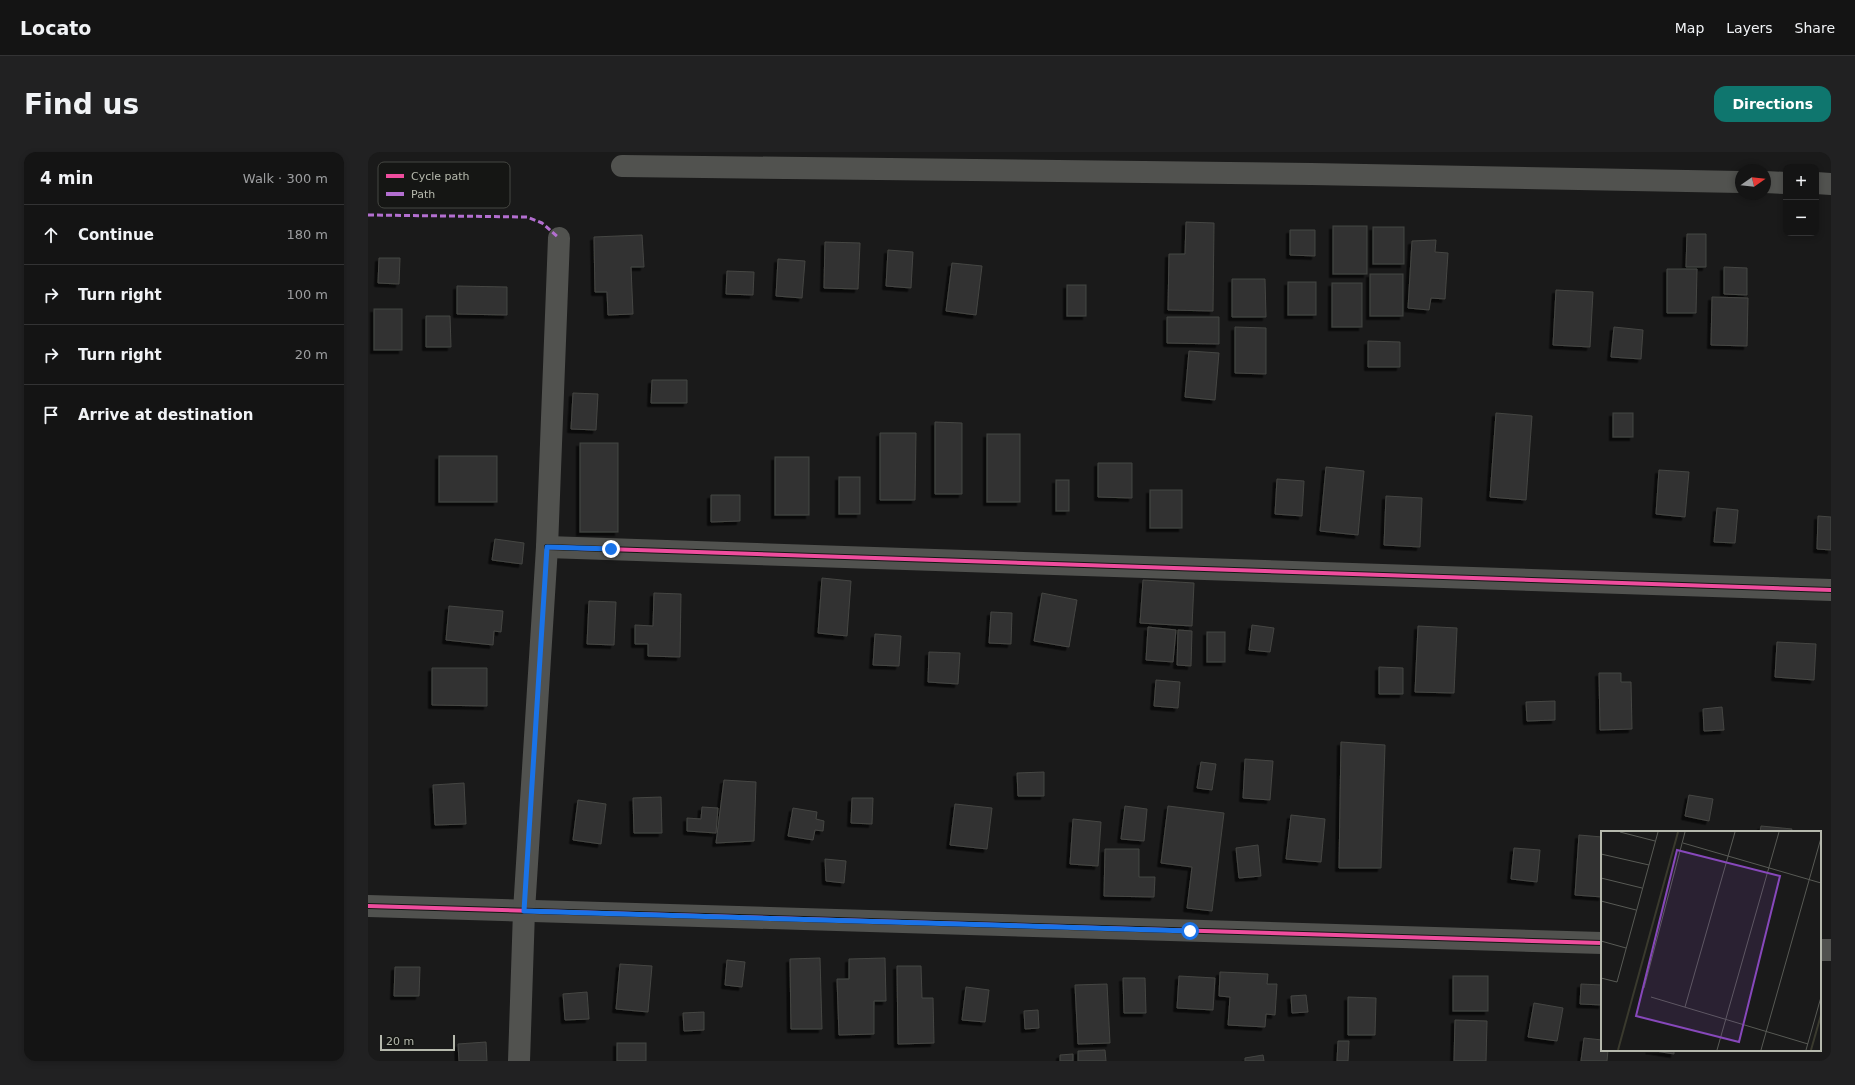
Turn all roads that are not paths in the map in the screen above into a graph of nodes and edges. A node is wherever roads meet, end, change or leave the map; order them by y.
1 (622, 166) dead end
2 (1735, 182) edge
3 (1771, 182) edge
4 (1783, 183) edge
5 (1819, 183) edge
6 (1831, 184) edge
7 (559, 238) dead end
8 (547, 547) junction
9 (1831, 590) edge
10 (368, 906) edge
11 (524, 911) junction
12 (1601, 943) edge
13 (520, 1061) edge

1 - 2 street
3 - 4 street
5 - 6 street
7 - 8 street
8 - 9 street
8 - 11 street
10 - 11 street
11 - 12 street
11 - 13 street

